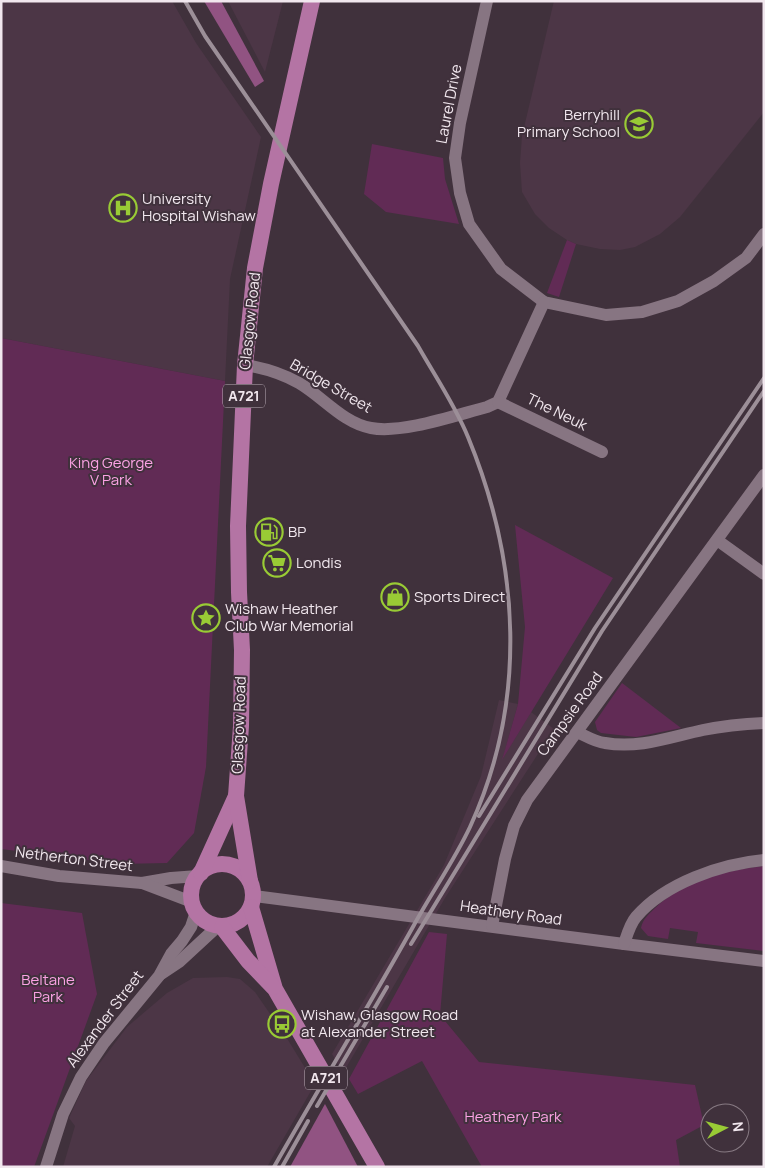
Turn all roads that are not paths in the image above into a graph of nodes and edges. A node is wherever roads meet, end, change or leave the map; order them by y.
1 (312, 1) edge
2 (487, 1) edge
3 (764, 234) edge
4 (544, 302) junction
5 (245, 365) junction
6 (498, 402) junction
7 (602, 452) dead end
8 (764, 474) edge
9 (718, 540) junction
10 (764, 574) edge
11 (764, 723) edge
12 (577, 732) junction
13 (236, 796) junction
14 (764, 860) edge
15 (1, 866) edge
16 (199, 874) junction
17 (142, 883) junction
18 (252, 895) junction
19 (194, 907) junction
20 (220, 926) junction
21 (492, 926) junction
22 (624, 944) junction
23 (764, 961) edge
24 (159, 976) junction
25 (275, 989) junction
26 (46, 1167) edge
27 (377, 1167) edge

1 - 5 main road, Glasgow Road / A721
2 - 4 street, Laurel Drive
3 - 4 street
4 - 6 street
5 - 6 street, Bridge Street
5 - 13 main road, Glasgow Road / A721
6 - 7 street, The Neuk
8 - 9 street, Campsie Road
9 - 10 street
9 - 12 street, Campsie Road
11 - 12 street
12 - 21 street, Campsie Road
13 - 16 main road, Glasgow Road / A721
13 - 18 main road, Glasgow Road / A721
14 - 22 street
15 - 17 street, Netherton Street
16 - 17 street, Netherton Street
16 - 18 main road
16 - 19 main road
17 - 19 street, Netherton Street
18 - 20 main road
18 - 21 street, Heathery Road
18 - 25 main road, Glasgow Road / A721
19 - 20 main road
19 - 24 street, Alexander Street
20 - 24 street, Alexander Street
20 - 25 main road, Glasgow Road / A721
21 - 22 street, Heathery Road
22 - 23 street, Heathery Road
24 - 26 street, Alexander Street
25 - 27 main road, Glasgow Road / A721

